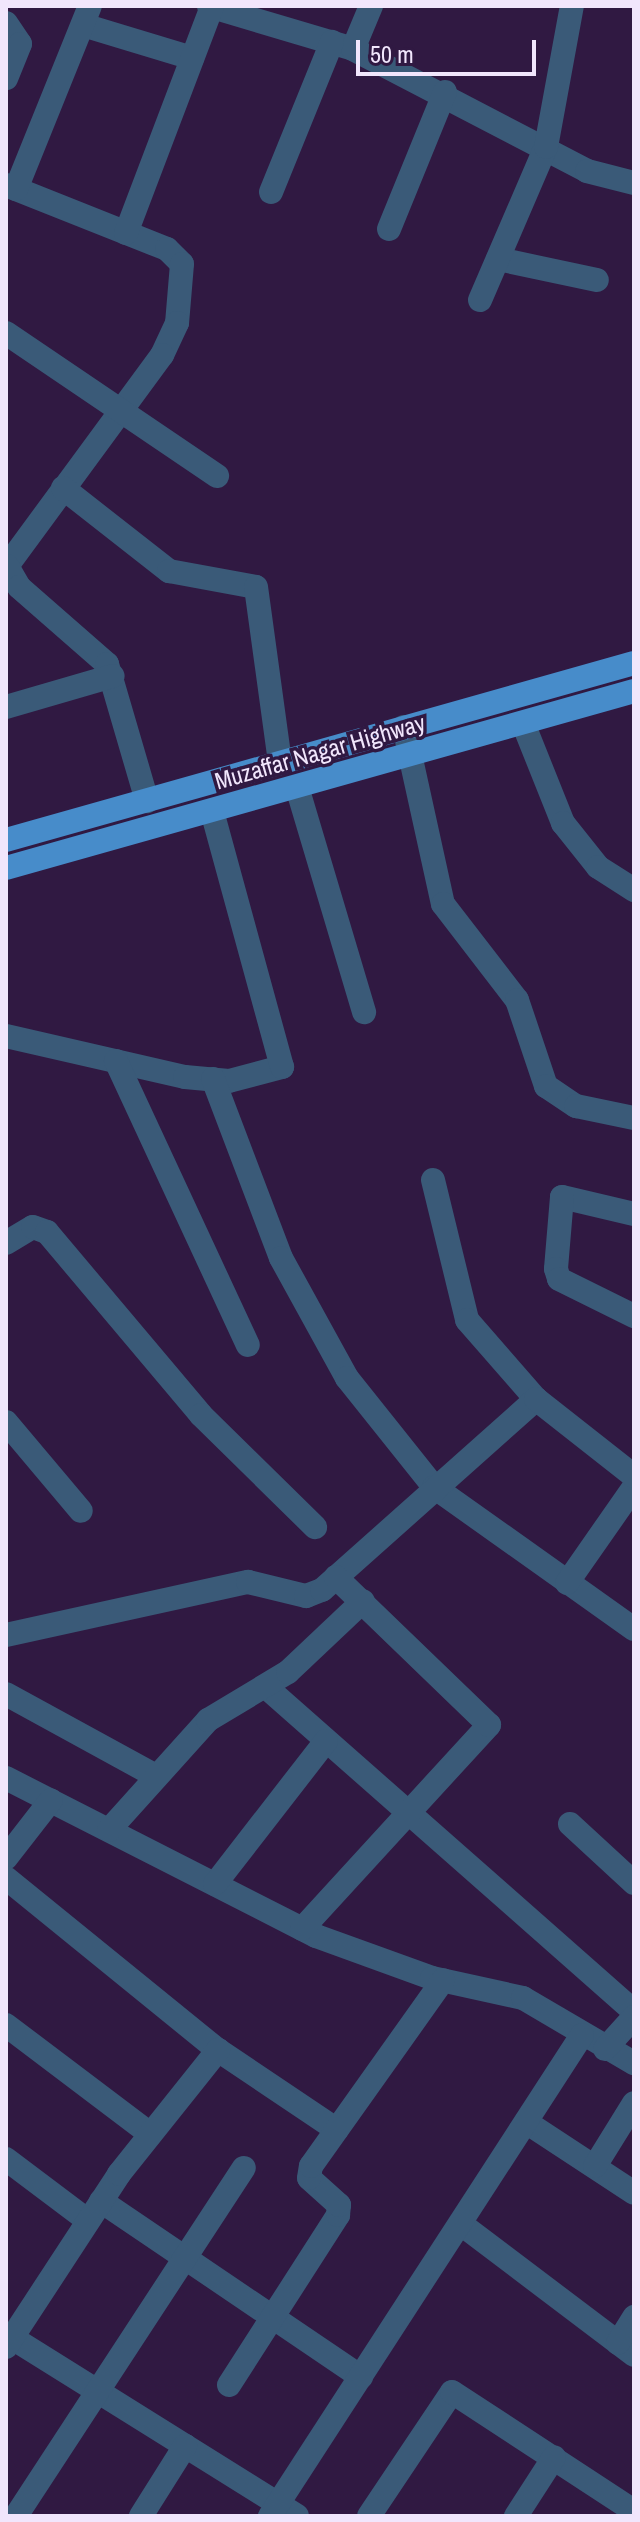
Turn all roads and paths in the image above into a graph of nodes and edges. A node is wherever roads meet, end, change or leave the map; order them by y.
1 (211, 6) edge
2 (371, 6) edge
3 (572, 6) edge
4 (87, 16) edge
5 (6, 23) edge
6 (343, 46) junction
7 (192, 58) junction
8 (6, 78) edge
9 (445, 92) junction
10 (546, 147) junction
11 (634, 183) edge
12 (11, 187) edge
13 (271, 192) dead end
14 (389, 229) dead end
15 (126, 233) junction
16 (498, 259) junction
17 (597, 280) dead end
18 (480, 300) dead end
19 (6, 333) edge
20 (119, 416) junction
21 (217, 476) dead end
22 (63, 488) junction
23 (634, 663) edge
24 (113, 676) junction
25 (634, 691) edge
26 (6, 707) edge
27 (523, 723) junction
28 (404, 727) junction
29 (410, 755) junction
30 (280, 763) junction
31 (297, 787) junction
32 (147, 801) junction
33 (212, 811) junction
34 (6, 840) edge
35 (6, 868) edge
36 (634, 890) edge
37 (364, 1012) dead end
38 (6, 1036) edge
39 (116, 1061) junction
40 (213, 1079) junction
41 (634, 1118) edge
42 (433, 1180) dead end
43 (634, 1214) edge
44 (6, 1243) edge
45 (634, 1316) edge
46 (248, 1345) dead end
47 (536, 1399) junction
48 (6, 1422) edge
49 (634, 1476) edge
50 (434, 1487) junction
51 (634, 1487) edge
52 (81, 1511) dead end
53 (315, 1527) dead end
54 (336, 1577) junction
55 (567, 1583) junction
56 (363, 1601) junction
57 (634, 1629) edge
58 (6, 1635) edge
59 (266, 1687) junction
60 (6, 1694) edge
61 (326, 1741) junction
62 (156, 1776) junction
63 (6, 1778) edge
64 (51, 1800) junction
65 (407, 1812) junction
66 (570, 1824) dead end
67 (109, 1830) junction
68 (6, 1858) edge
69 (6, 1878) edge
70 (632, 1879) edge
71 (215, 1884) junction
72 (302, 1929) junction
73 (443, 1980) junction
74 (634, 2015) edge
75 (6, 2025) edge
76 (582, 2035) junction
77 (605, 2049) junction
78 (218, 2050) junction
79 (634, 2063) edge
80 (634, 2103) edge
81 (526, 2122) junction
82 (337, 2130) junction
83 (150, 2134) junction
84 (6, 2159) edge
85 (595, 2166) junction
86 (244, 2168) dead end
87 (634, 2193) edge
88 (94, 2210) junction
89 (461, 2224) junction
90 (183, 2257) junction
91 (634, 2317) edge
92 (272, 2318) junction
93 (8, 2340) edge
94 (626, 2349) edge
95 (361, 2377) junction
96 (229, 2385) dead end
97 (94, 2391) junction
98 (185, 2446) junction
99 (554, 2457) junction
100 (634, 2511) edge
101 (282, 2512) edge
102 (16, 2516) edge
103 (141, 2516) edge
104 (369, 2516) edge
105 (516, 2516) edge

1 - 6 street
1 - 7 street
2 - 6 street
3 - 10 street
4 - 7 street
4 - 12 street
5 - 8 street
6 - 9 street
6 - 13 street
7 - 15 street
9 - 10 street
9 - 14 street
10 - 11 street
10 - 16 street
12 - 15 street
15 - 20 street
16 - 17 street
16 - 18 street
19 - 20 street
20 - 21 street
20 - 22 street
22 - 24 street
22 - 30 street
23 - 28 main road, Muzaffar Nagar Highway
24 - 26 street
24 - 32 street
25 - 27 main road, Muzaffar Nagar Highway
27 - 29 main road, Muzaffar Nagar Highway
27 - 36 street
28 - 29 street
28 - 30 main road, Muzaffar Nagar Highway
29 - 31 main road, Muzaffar Nagar Highway
29 - 41 street
30 - 32 main road, Muzaffar Nagar Highway
31 - 33 main road, Muzaffar Nagar Highway
31 - 37 street
32 - 34 main road, Muzaffar Nagar Highway
33 - 35 main road, Muzaffar Nagar Highway
33 - 40 street
38 - 39 street
39 - 40 street
39 - 46 street
40 - 50 street
42 - 47 street
43 - 45 street
44 - 53 street
47 - 49 street
47 - 50 street
48 - 52 street
50 - 54 street
50 - 55 street
51 - 55 street
54 - 56 street
54 - 58 street
55 - 57 street
56 - 59 street
56 - 65 street
59 - 61 street
59 - 62 street
60 - 62 street
61 - 65 street
61 - 71 street
62 - 67 street
63 - 64 street
64 - 67 street
64 - 68 street
65 - 72 street
65 - 74 street
66 - 70 street
67 - 71 street
69 - 78 street
71 - 72 street
72 - 73 street
73 - 76 street
73 - 82 street
74 - 77 street
75 - 83 street
76 - 77 street
76 - 81 street
77 - 79 street
78 - 82 street
78 - 83 street
80 - 85 street
81 - 85 street
81 - 89 street
82 - 92 street
83 - 88 street
84 - 88 street
85 - 87 street
86 - 90 street
88 - 90 street
88 - 93 street
89 - 94 street
89 - 95 street
90 - 92 street
90 - 97 street
91 - 94 street
92 - 95 street
92 - 96 street
93 - 97 street
95 - 101 street
97 - 98 street
97 - 102 street
98 - 101 street
98 - 103 street
99 - 100 street
99 - 104 street
99 - 105 street

